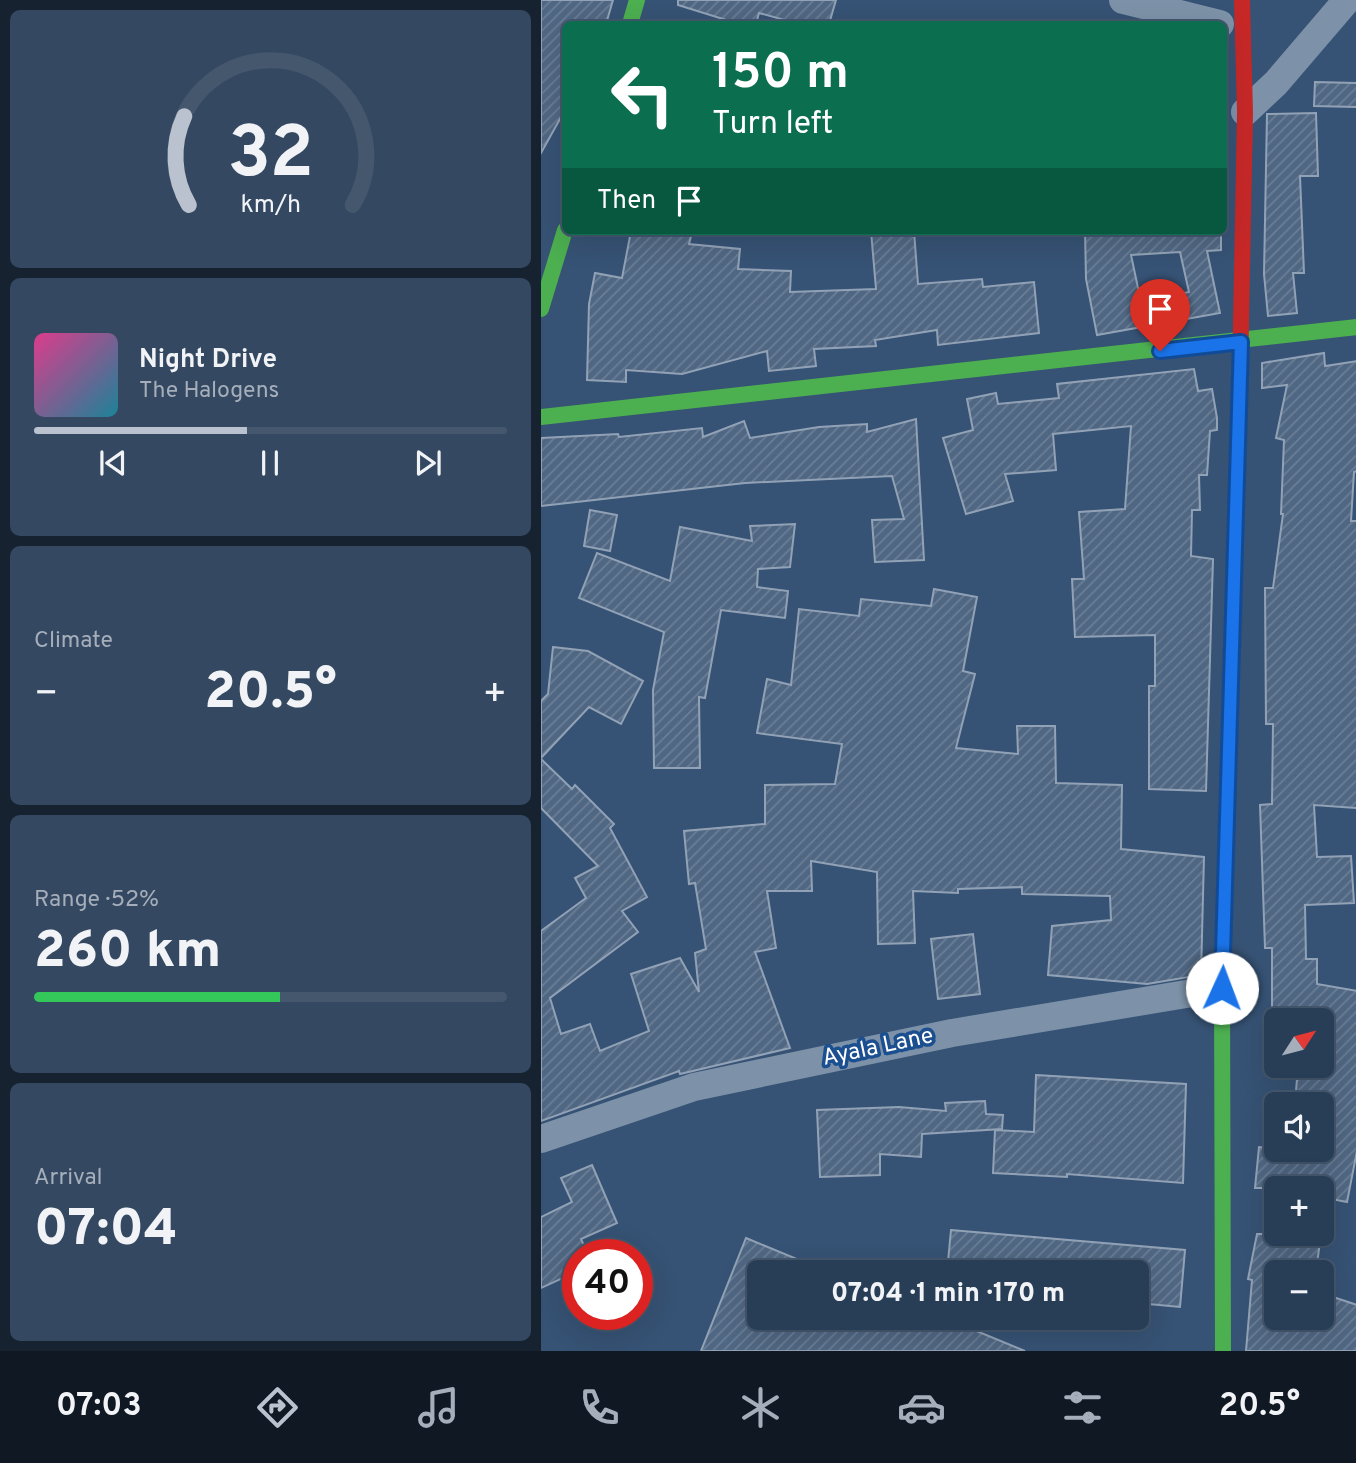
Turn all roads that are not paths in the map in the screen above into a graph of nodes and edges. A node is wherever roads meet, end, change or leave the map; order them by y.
1 (637, 0) edge
2 (1123, 0) edge
3 (1242, 0) edge
4 (1347, 0) edge
5 (631, 21) edge
6 (1205, 21) edge
7 (1229, 27) edge
8 (1245, 113) junction
9 (563, 235) edge
10 (541, 309) edge
11 (1356, 327) edge
12 (1241, 342) junction
13 (541, 417) edge
14 (1222, 988) junction
15 (541, 1139) edge
16 (1223, 1351) edge

1 - 5 street
2 - 6 street
3 - 7 street
4 - 8 street
7 - 8 street
8 - 12 street
9 - 10 street
11 - 12 street
12 - 13 street
12 - 14 street
14 - 15 street, Ayala Lane
14 - 16 street

